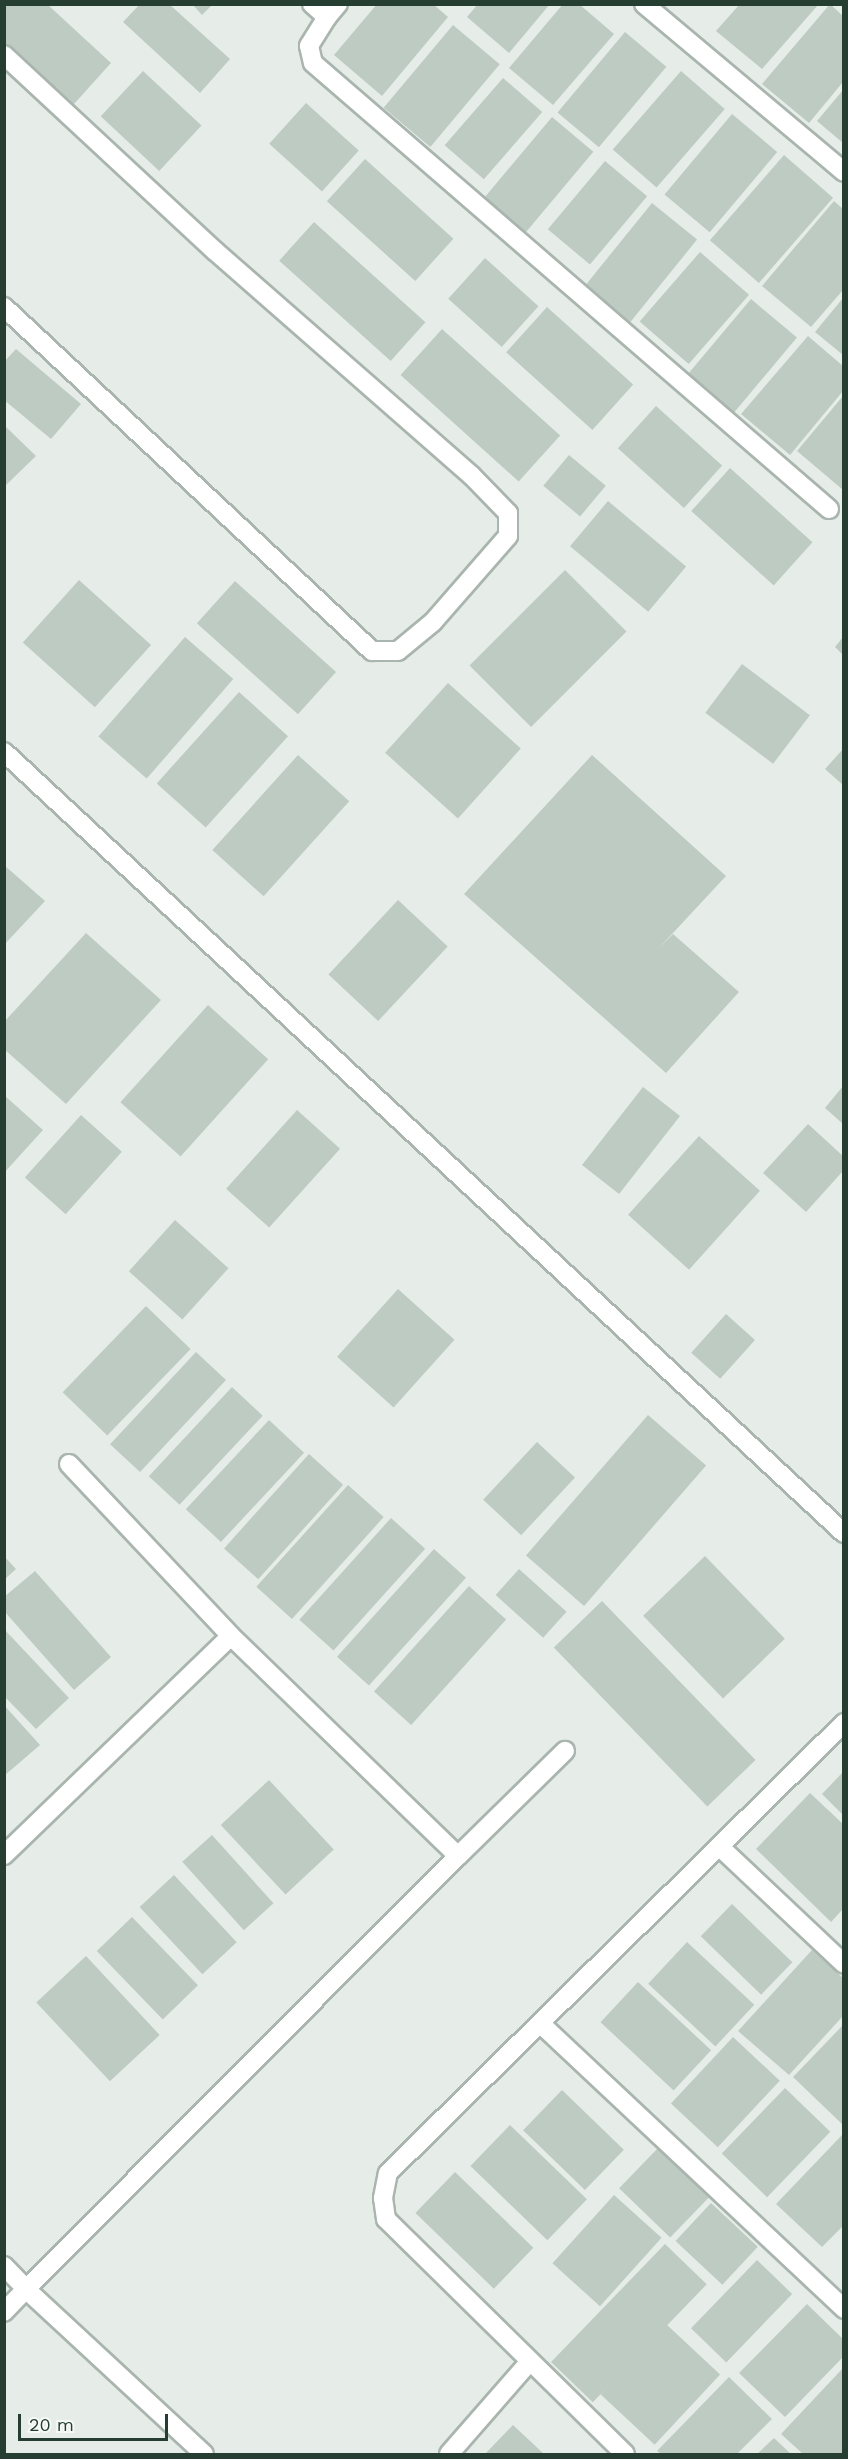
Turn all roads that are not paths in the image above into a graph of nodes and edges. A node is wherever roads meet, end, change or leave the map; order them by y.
1 (312, 4) edge
2 (644, 4) edge
3 (332, 11) edge
4 (4, 55) edge
5 (843, 172) edge
6 (4, 308) edge
7 (829, 509) dead end
8 (4, 752) edge
9 (69, 1464) dead end
10 (843, 1533) edge
11 (231, 1636) junction
12 (843, 1723) edge
13 (565, 1750) dead end
14 (720, 1847) junction
15 (4, 1855) edge
16 (458, 1856) junction
17 (843, 1964) edge
18 (542, 2025) junction
19 (4, 2266) edge
20 (26, 2289) junction
21 (843, 2309) edge
22 (4, 2312) edge
23 (530, 2361) junction
24 (204, 2454) edge
25 (449, 2454) edge
26 (625, 2454) edge

1 - 3 street
2 - 5 street
3 - 7 street
4 - 6 street
8 - 10 street
9 - 11 street
11 - 15 street
11 - 16 street
12 - 14 street
13 - 16 street
14 - 17 street
14 - 18 street
16 - 20 street
18 - 21 street
18 - 23 street
19 - 20 street
20 - 22 street
20 - 24 street
23 - 25 street
23 - 26 street

